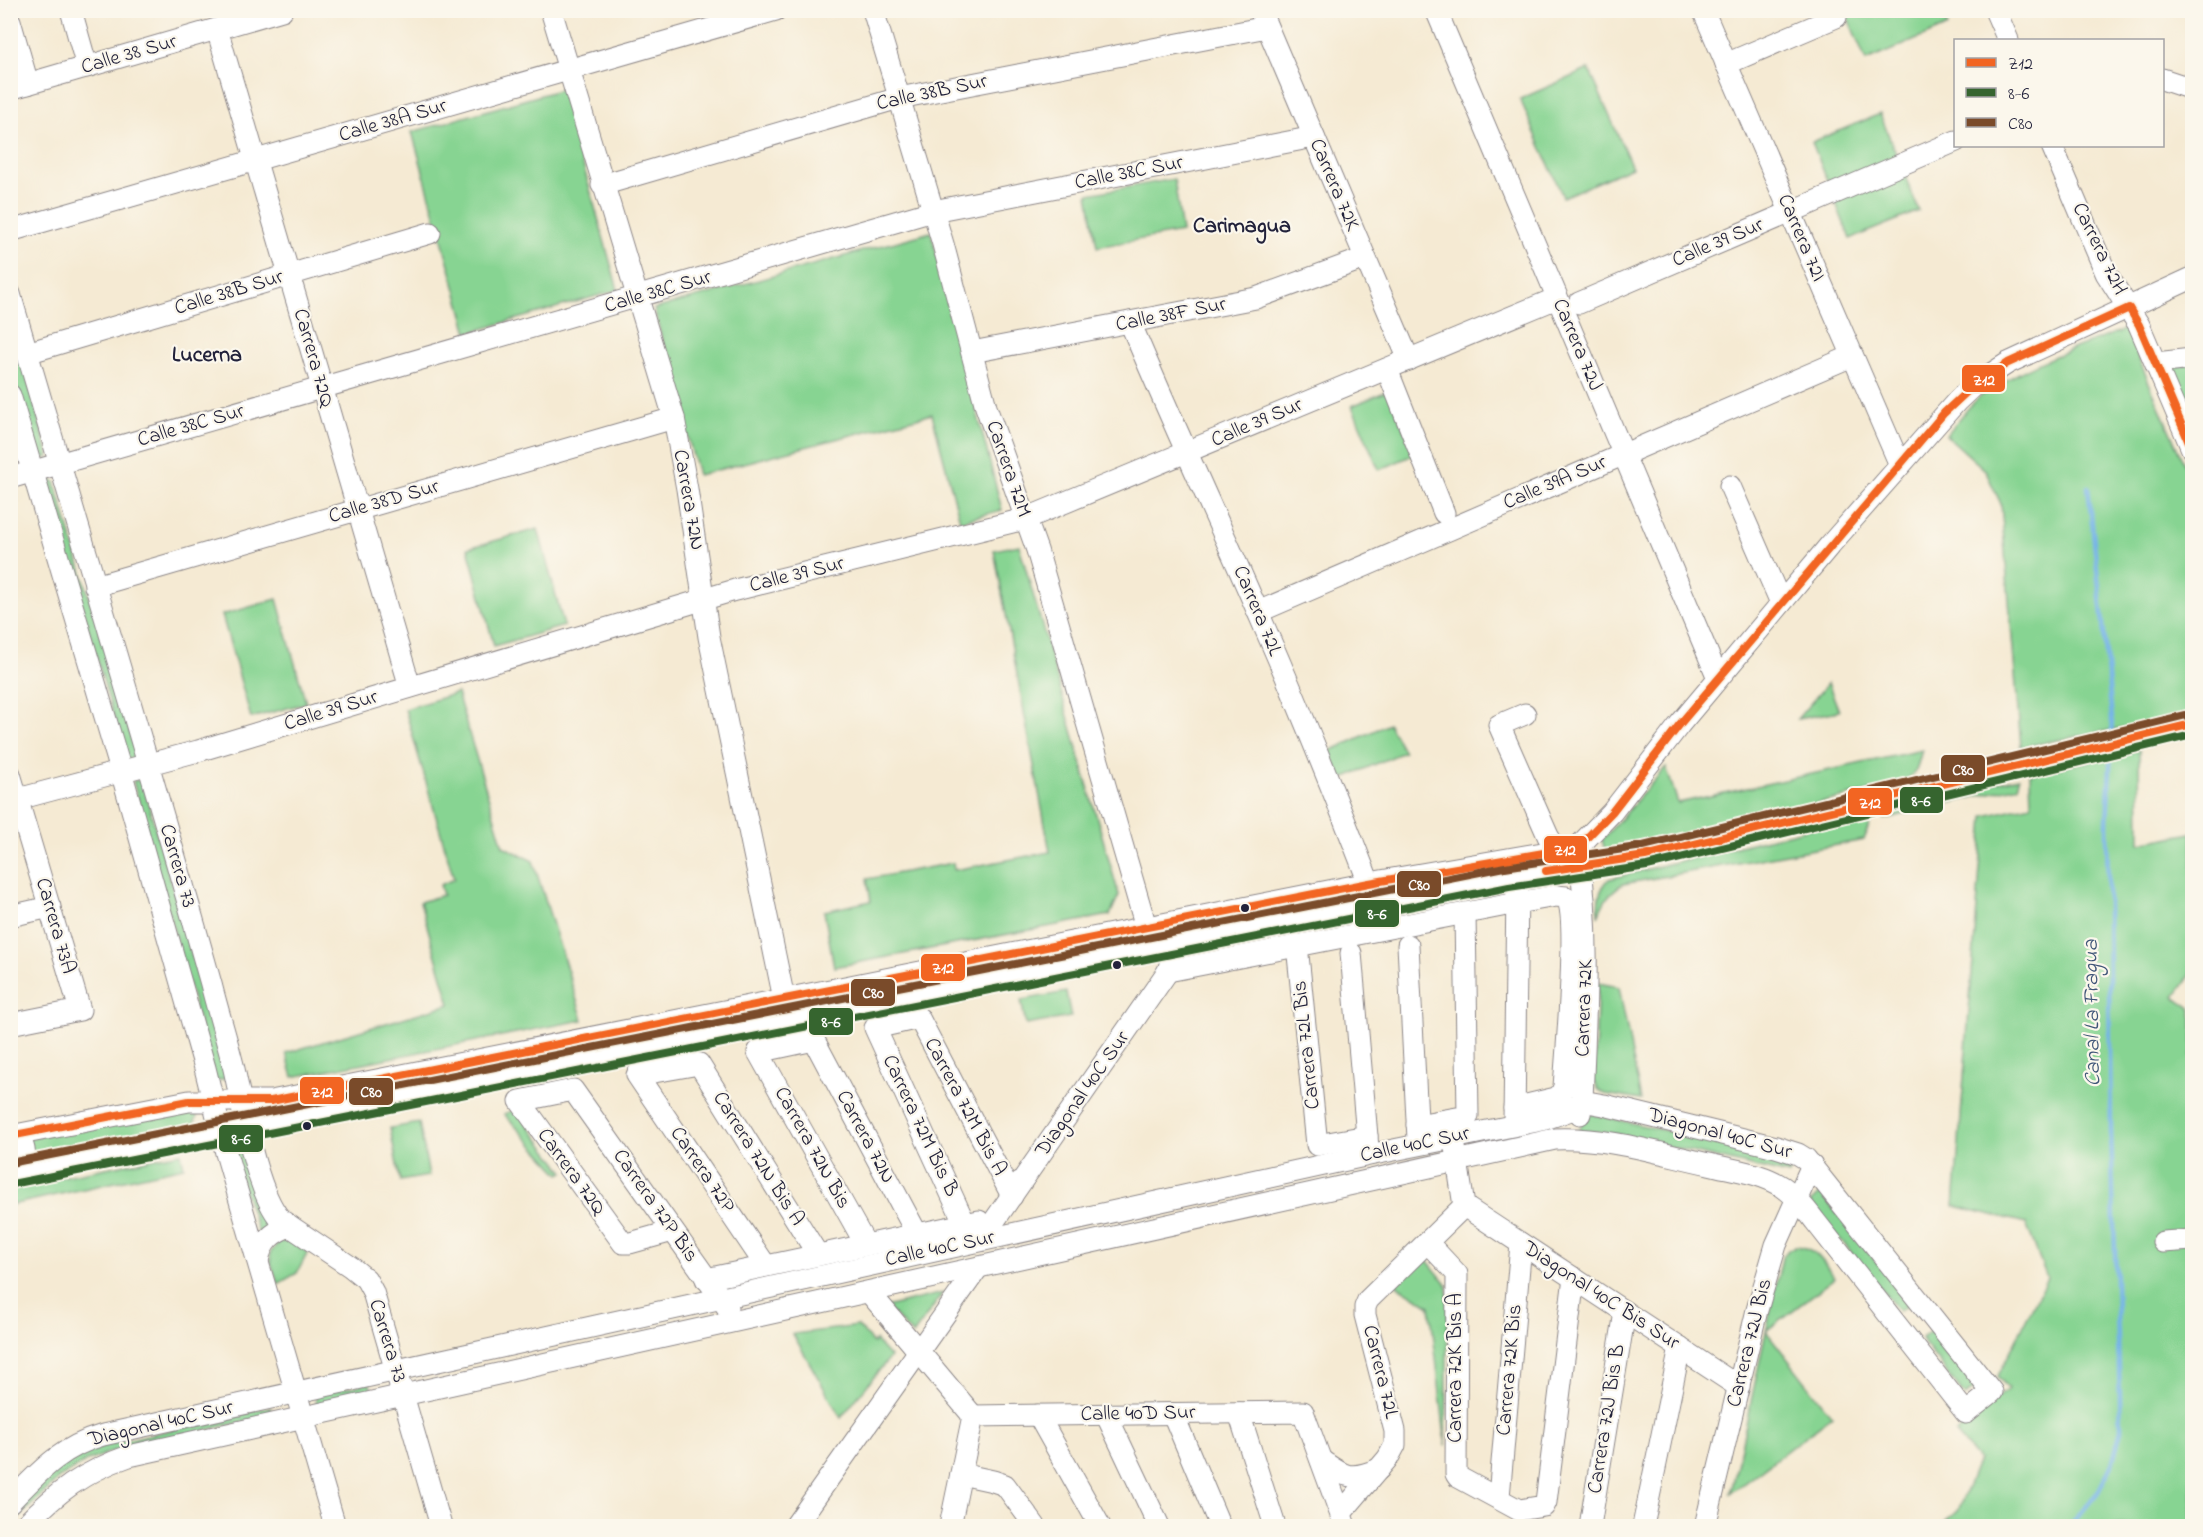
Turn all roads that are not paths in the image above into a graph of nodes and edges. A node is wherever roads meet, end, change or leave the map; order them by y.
1 (71, 10) edge
2 (282, 10) edge
3 (551, 10) edge
4 (776, 10) edge
5 (873, 10) edge
6 (1436, 10) edge
7 (1703, 10) edge
8 (1995, 10) edge
9 (1836, 17) dead end
10 (1263, 19) edge
11 (10, 21) edge
12 (217, 29) junction
13 (2008, 39) edge
14 (1726, 64) junction
15 (87, 67) junction
16 (568, 70) junction
17 (2164, 79) edge
18 (19, 86) edge
19 (2193, 89) edge
20 (899, 98) junction
21 (1314, 137) junction
22 (1954, 142) edge
23 (2052, 147) edge
24 (255, 161) junction
25 (602, 184) junction
26 (933, 211) junction
27 (1790, 212) junction
28 (10, 231) edge
29 (430, 233) dead end
30 (1365, 258) junction
31 (289, 275) junction
32 (2193, 278) edge
33 (10, 294) edge
34 (637, 298) junction
35 (1557, 298) junction
36 (1579, 303) dead end
37 (2129, 308) junction
38 (1130, 322) junction
39 (972, 352) junction
40 (27, 353) junction
41 (1852, 356) junction
42 (2193, 359) edge
43 (1409, 360) junction
44 (2156, 363) junction
45 (1387, 369) junction
46 (322, 389) junction
47 (10, 395) edge
48 (674, 418) junction
49 (2193, 449) edge
50 (1188, 452) junction
51 (1623, 454) junction
52 (58, 464) junction
53 (1900, 465) junction
54 (33, 472) junction
55 (10, 478) edge
56 (1730, 486) dead end
57 (358, 509) junction
58 (1444, 513) dead end
59 (1025, 519) junction
60 (95, 586) junction
61 (704, 599) junction
62 (1781, 603) junction
63 (1258, 612) junction
64 (1718, 678) junction
65 (410, 687) junction
66 (1525, 714) dead end
67 (2193, 724) edge
68 (148, 765) junction
69 (121, 772) junction
70 (10, 774) edge
71 (18, 800) junction
72 (1548, 847) junction
73 (1580, 856) junction
74 (1517, 875) junction
75 (1373, 893) junction
76 (1517, 903) junction
77 (50, 908) junction
78 (1465, 913) junction
79 (10, 916) edge
80 (1146, 927) junction
81 (1174, 943) junction
82 (1297, 945) junction
83 (1408, 945) dead end
84 (1351, 953) dead end
85 (1168, 971) junction
86 (783, 999) junction
87 (919, 1018) joint
88 (790, 1019) junction
89 (10, 1024) edge
90 (813, 1040) joint
91 (1575, 1061) junction
92 (637, 1075) joint
93 (573, 1090) joint
94 (213, 1100) junction
95 (241, 1101) junction
96 (1582, 1101) junction
97 (1514, 1117) junction
98 (246, 1126) junction
99 (220, 1132) junction
100 (1418, 1135) junction
101 (11, 1136) edge
102 (1453, 1138) junction
103 (1555, 1139) junction
104 (1317, 1145) joint
105 (1368, 1145) junction
106 (1457, 1161) junction
107 (1812, 1165) junction
108 (13, 1173) edge
109 (1012, 1196) junction
110 (1796, 1198) junction
111 (1464, 1206) junction
112 (998, 1216) junction
113 (1080, 1218) junction
114 (965, 1224) junction
115 (290, 1226) junction
116 (673, 1231) junction
117 (917, 1234) junction
118 (981, 1240) junction
119 (2193, 1240) edge
120 (1427, 1242) junction
121 (2163, 1242) dead end
122 (1086, 1244) junction
123 (1521, 1244) junction
124 (866, 1245) junction
125 (818, 1255) junction
126 (258, 1261) junction
127 (766, 1266) junction
128 (977, 1269) junction
129 (1574, 1278) junction
130 (706, 1279) junction
131 (869, 1292) junction
132 (720, 1298) junction
133 (1928, 1311) junction
134 (1625, 1312) junction
135 (737, 1322) junction
136 (1902, 1331) junction
137 (1680, 1348) junction
138 (919, 1351) junction
139 (396, 1371) junction
140 (1738, 1387) junction
141 (296, 1393) junction
142 (404, 1395) junction
143 (1239, 1413) junction
144 (1106, 1414) junction
145 (1173, 1414) junction
146 (1038, 1415) junction
147 (973, 1416) junction
148 (304, 1417) junction
149 (1320, 1460) junction
150 (1380, 1469) junction
151 (961, 1474) junction
152 (1499, 1497) junction
153 (10, 1502) edge
154 (1343, 1520) edge
155 (24, 1527) edge
156 (335, 1527) edge
157 (441, 1527) edge
158 (795, 1527) edge
159 (950, 1527) edge
160 (1035, 1527) edge
161 (1100, 1527) edge
162 (1159, 1527) edge
163 (1220, 1527) edge
164 (1275, 1527) edge
165 (1590, 1527) edge
166 (1643, 1527) edge
167 (1705, 1527) edge

1 - 15 street
2 - 12 street, Calle 38 Sur
3 - 16 street, Carrera 72N
4 - 16 street, Calle 38A Sur
5 - 20 street, Carrera 72M
6 - 35 street, Carrera 72J
7 - 14 street, Carrera 72I
8 - 13 street
9 - 14 street
10 - 20 street, Calle 38B Sur
10 - 21 street, Carrera 72K
11 - 18 street
12 - 15 street, Calle 38 Sur
12 - 24 street, Carrera 72Q
14 - 27 street, Carrera 72I
15 - 18 street, Calle 38 Sur
16 - 24 street, Calle 38A Sur
16 - 25 street, Carrera 72N
17 - 19 street
20 - 25 street, Calle 38B Sur
20 - 26 street, Carrera 72M
21 - 26 street, Calle 38C Sur
21 - 30 street, Carrera 72K
22 - 27 street, Calle 39 Sur
23 - 37 street, Carrera 72H
24 - 28 street, Calle 38A Sur
24 - 31 street, Carrera 72Q
25 - 34 street, Carrera 72N
26 - 34 street, Calle 38C Sur
26 - 39 street, Carrera 72M
27 - 36 street, Calle 39 Sur
27 - 41 street, Carrera 72I
29 - 31 street, Calle 38B Sur
30 - 38 street, Calle 38F Sur
30 - 43 street, Carrera 72K
31 - 40 street, Calle 38B Sur
31 - 46 street, Carrera 72Q
32 - 37 street
33 - 40 street, Carrera 73
34 - 46 street, Calle 38C Sur
34 - 48 street, Carrera 72N
35 - 43 street, Calle 39 Sur
35 - 51 street, Carrera 72J
37 - 44 street, Carrera 72H
37 - 53 street
38 - 39 street, Calle 38F Sur
38 - 50 street, Carrera 72L
39 - 59 street, Carrera 72M
40 - 52 street, Carrera 73
41 - 51 street, Calle 39A Sur
41 - 53 street, Carrera 72I
42 - 44 street
43 - 45 street, Calle 39 Sur
44 - 49 street, Carrera 72H
45 - 50 street, Calle 39 Sur
45 - 58 street
46 - 52 street, Calle 38C Sur
46 - 57 street, Carrera 72Q
47 - 54 street, Carrera 73
48 - 57 street, Calle 38D Sur
48 - 61 street, Carrera 72N
50 - 59 street, Calle 39 Sur
50 - 63 street, Carrera 72L
51 - 63 street, Calle 39A Sur
51 - 64 street, Carrera 72J
52 - 54 street, Calle 38C Sur
52 - 60 street, Carrera 73
53 - 62 street
54 - 55 street, Calle 38C Sur
54 - 69 street, Carrera 73
56 - 62 street
57 - 60 street, Calle 38D Sur
57 - 65 street, Carrera 72Q
59 - 61 street, Calle 39 Sur
59 - 80 street, Carrera 72M
60 - 68 street, Carrera 73
61 - 65 street, Calle 39 Sur
61 - 86 street, Carrera 72N
62 - 64 street
63 - 75 street, Carrera 72L
64 - 73 street
65 - 68 street, Calle 39 Sur
66 - 72 street
67 - 73 street
68 - 69 street, Calle 39 Sur
68 - 95 street, Carrera 73
69 - 71 street, Calle 39 Sur
69 - 94 street, Carrera 73
70 - 71 street, Carrera 73A
71 - 77 street, Carrera 73A
72 - 73 street
72 - 75 street
73 - 74 street
73 - 91 street, Carrera 72K
74 - 75 street
74 - 76 street
75 - 80 street
75 - 81 street
76 - 78 street
76 - 91 street, Carrera 72K
76 - 97 street
77 - 79 street
77 - 89 street, Carrera 73A
78 - 82 street
78 - 100 street, Calle 40C Sur
80 - 86 street
81 - 85 street, Diagonal 40C Sur
81 - 88 street
82 - 85 street
82 - 104 street, Carrera 72L Bis
83 - 100 street
84 - 105 street
85 - 109 street, Diagonal 40C Sur
86 - 88 street
86 - 95 street
87 - 109 street, Carrera 72M Bis A
87 - 114 street, Carrera 72M Bis B
88 - 98 street
90 - 117 street, Carrera 72N
90 - 124 street, Carrera 72N Bis
91 - 96 street, Carrera 72K
91 - 97 street, Carrera 72K
92 - 125 street, Carrera 72N Bis A
92 - 127 street, Carrera 72P
93 - 116 street, Carrera 72P Bis
93 - 116 street, Carrera 72Q
94 - 95 street
94 - 99 street, Carrera 73
94 - 101 street
95 - 98 street, Carrera 73
96 - 97 street, Calle 40C Sur
96 - 103 street, Carrera 72K
96 - 107 street, Diagonal 40C Sur
97 - 102 street, Calle 40C Sur
98 - 99 street
98 - 115 street, Carrera 73
99 - 108 street
99 - 126 street, Carrera 73
100 - 102 street, Calle 40C Sur
100 - 105 street, Calle 40C Sur
101 - 108 street
102 - 106 street
103 - 106 street, Calle 40C Sur
103 - 110 street, Diagonal 40C Sur
104 - 105 street, Calle 40C Sur
105 - 113 street, Calle 40C Sur
106 - 111 street
106 - 122 street, Calle 40C Sur
107 - 110 street, Carrera 72J Bis
107 - 133 street, Diagonal 40C Sur
109 - 112 street, Diagonal 40C Sur
110 - 136 street, Diagonal 40C Sur
110 - 140 street, Carrera 72J Bis
111 - 120 street
111 - 123 street, Diagonal 40C Bis Sur
112 - 114 street, Calle 40C Sur
112 - 118 street, Diagonal 40C Sur
113 - 118 street, Calle 40C Sur
113 - 122 street
114 - 117 street, Calle 40C Sur
115 - 126 street
115 - 139 street, Carrera 73
116 - 130 street, Carrera 72P Bis
117 - 124 street, Calle 40C Sur
118 - 132 street, Calle 40C Sur
119 - 121 street
120 - 150 street, Carrera 72L
120 - 152 street, Carrera 72K Bis A
122 - 128 street, Calle 40C Sur
123 - 129 street, Diagonal 40C Bis Sur
123 - 152 street, Carrera 72K Bis
124 - 125 street, Calle 40C Sur
125 - 127 street, Calle 40C Sur
126 - 141 street, Carrera 73
127 - 130 street, Calle 40C Sur
128 - 131 street, Calle 40C Sur
128 - 138 street
129 - 134 street, Diagonal 40C Bis Sur
129 - 152 street
130 - 132 street, Carrera 72P Bis
131 - 135 street, Calle 40C Sur
131 - 138 street
132 - 135 street, Carrera 72P Bis
132 - 139 street, Calle 40C Sur
133 - 136 street
133 - 136 street, Diagonal 40C Sur
134 - 137 street, Diagonal 40C Bis Sur
134 - 165 street, Carrera 72J Bis B
135 - 142 street, Calle 40C Sur
137 - 140 street, Diagonal 40C Bis Sur
137 - 166 street
138 - 147 street
138 - 158 street
139 - 141 street, Calle 40C Sur
139 - 142 street, Carrera 73
140 - 167 street, Carrera 72J Bis
141 - 148 street, Carrera 73
141 - 153 street, Diagonal 40C Sur
142 - 148 street, Calle 40C Sur
142 - 157 street, Carrera 73
143 - 145 street, Calle 40D Sur
143 - 149 street, Calle 40D Sur
143 - 164 street
144 - 145 street, Calle 40D Sur
144 - 146 street, Calle 40D Sur
144 - 162 street
145 - 163 street
146 - 147 street, Calle 40D Sur
146 - 161 street
147 - 151 street
148 - 155 street, Diagonal 40C Sur
148 - 156 street, Carrera 73
149 - 150 street
149 - 154 street
150 - 154 street
151 - 159 street
151 - 160 street

